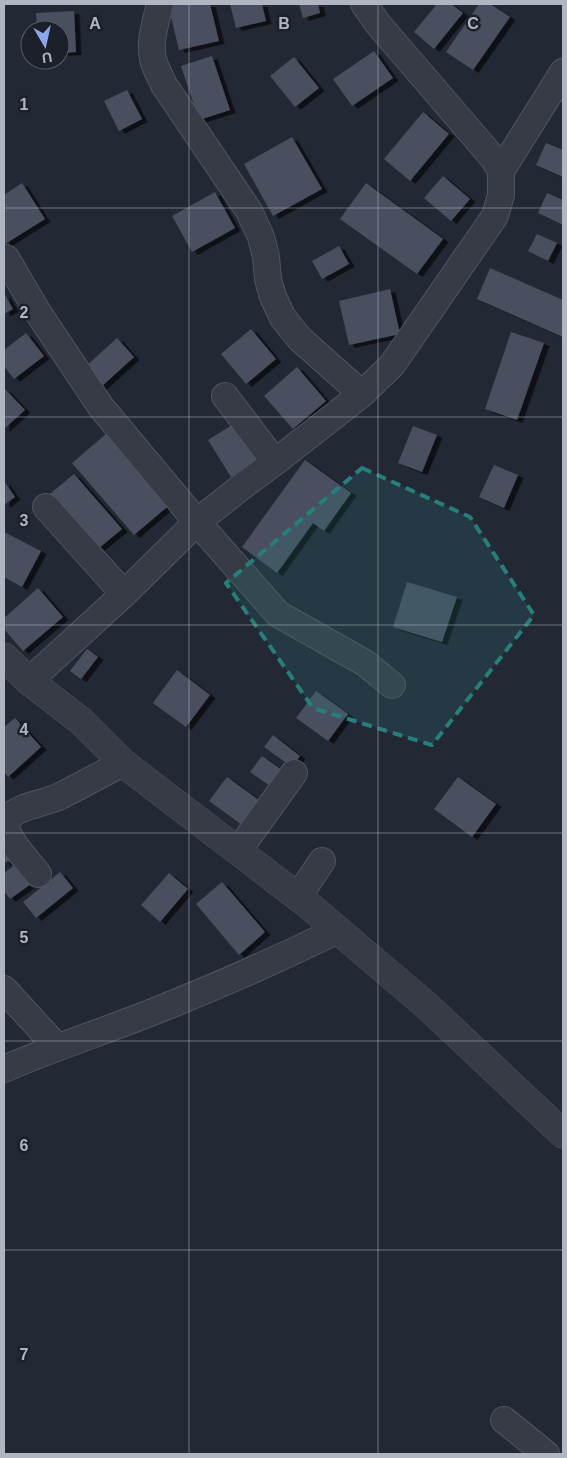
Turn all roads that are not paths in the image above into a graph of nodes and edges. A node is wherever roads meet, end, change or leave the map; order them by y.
1 (160, 4) edge
2 (364, 4) edge
3 (563, 72) edge
4 (501, 172) junction
5 (6, 258) dead end
6 (362, 394) junction
7 (225, 396) dead end
8 (275, 462) junction
9 (46, 508) dead end
10 (198, 522) junction
11 (124, 594) junction
12 (4, 658) edge
13 (29, 681) junction
14 (392, 685) dead end
15 (123, 763) junction
16 (294, 773) dead end
17 (238, 852) junction
18 (322, 860) dead end
19 (38, 874) dead end
20 (298, 897) junction
21 (338, 930) junction
22 (4, 989) edge
23 (57, 1047) junction
24 (4, 1069) edge
25 (563, 1134) edge
26 (504, 1420) dead end
27 (546, 1454) edge

1 - 6 street
2 - 4 street
3 - 4 street
4 - 6 street
5 - 10 street
6 - 8 street
7 - 8 street
8 - 10 street
9 - 11 street
10 - 11 street
10 - 14 street
11 - 13 street
12 - 13 street
13 - 15 street
15 - 17 street
15 - 19 street
16 - 17 street
17 - 20 street
18 - 20 street
20 - 21 street
21 - 23 street
21 - 25 street
22 - 23 street
23 - 24 street
26 - 27 street

